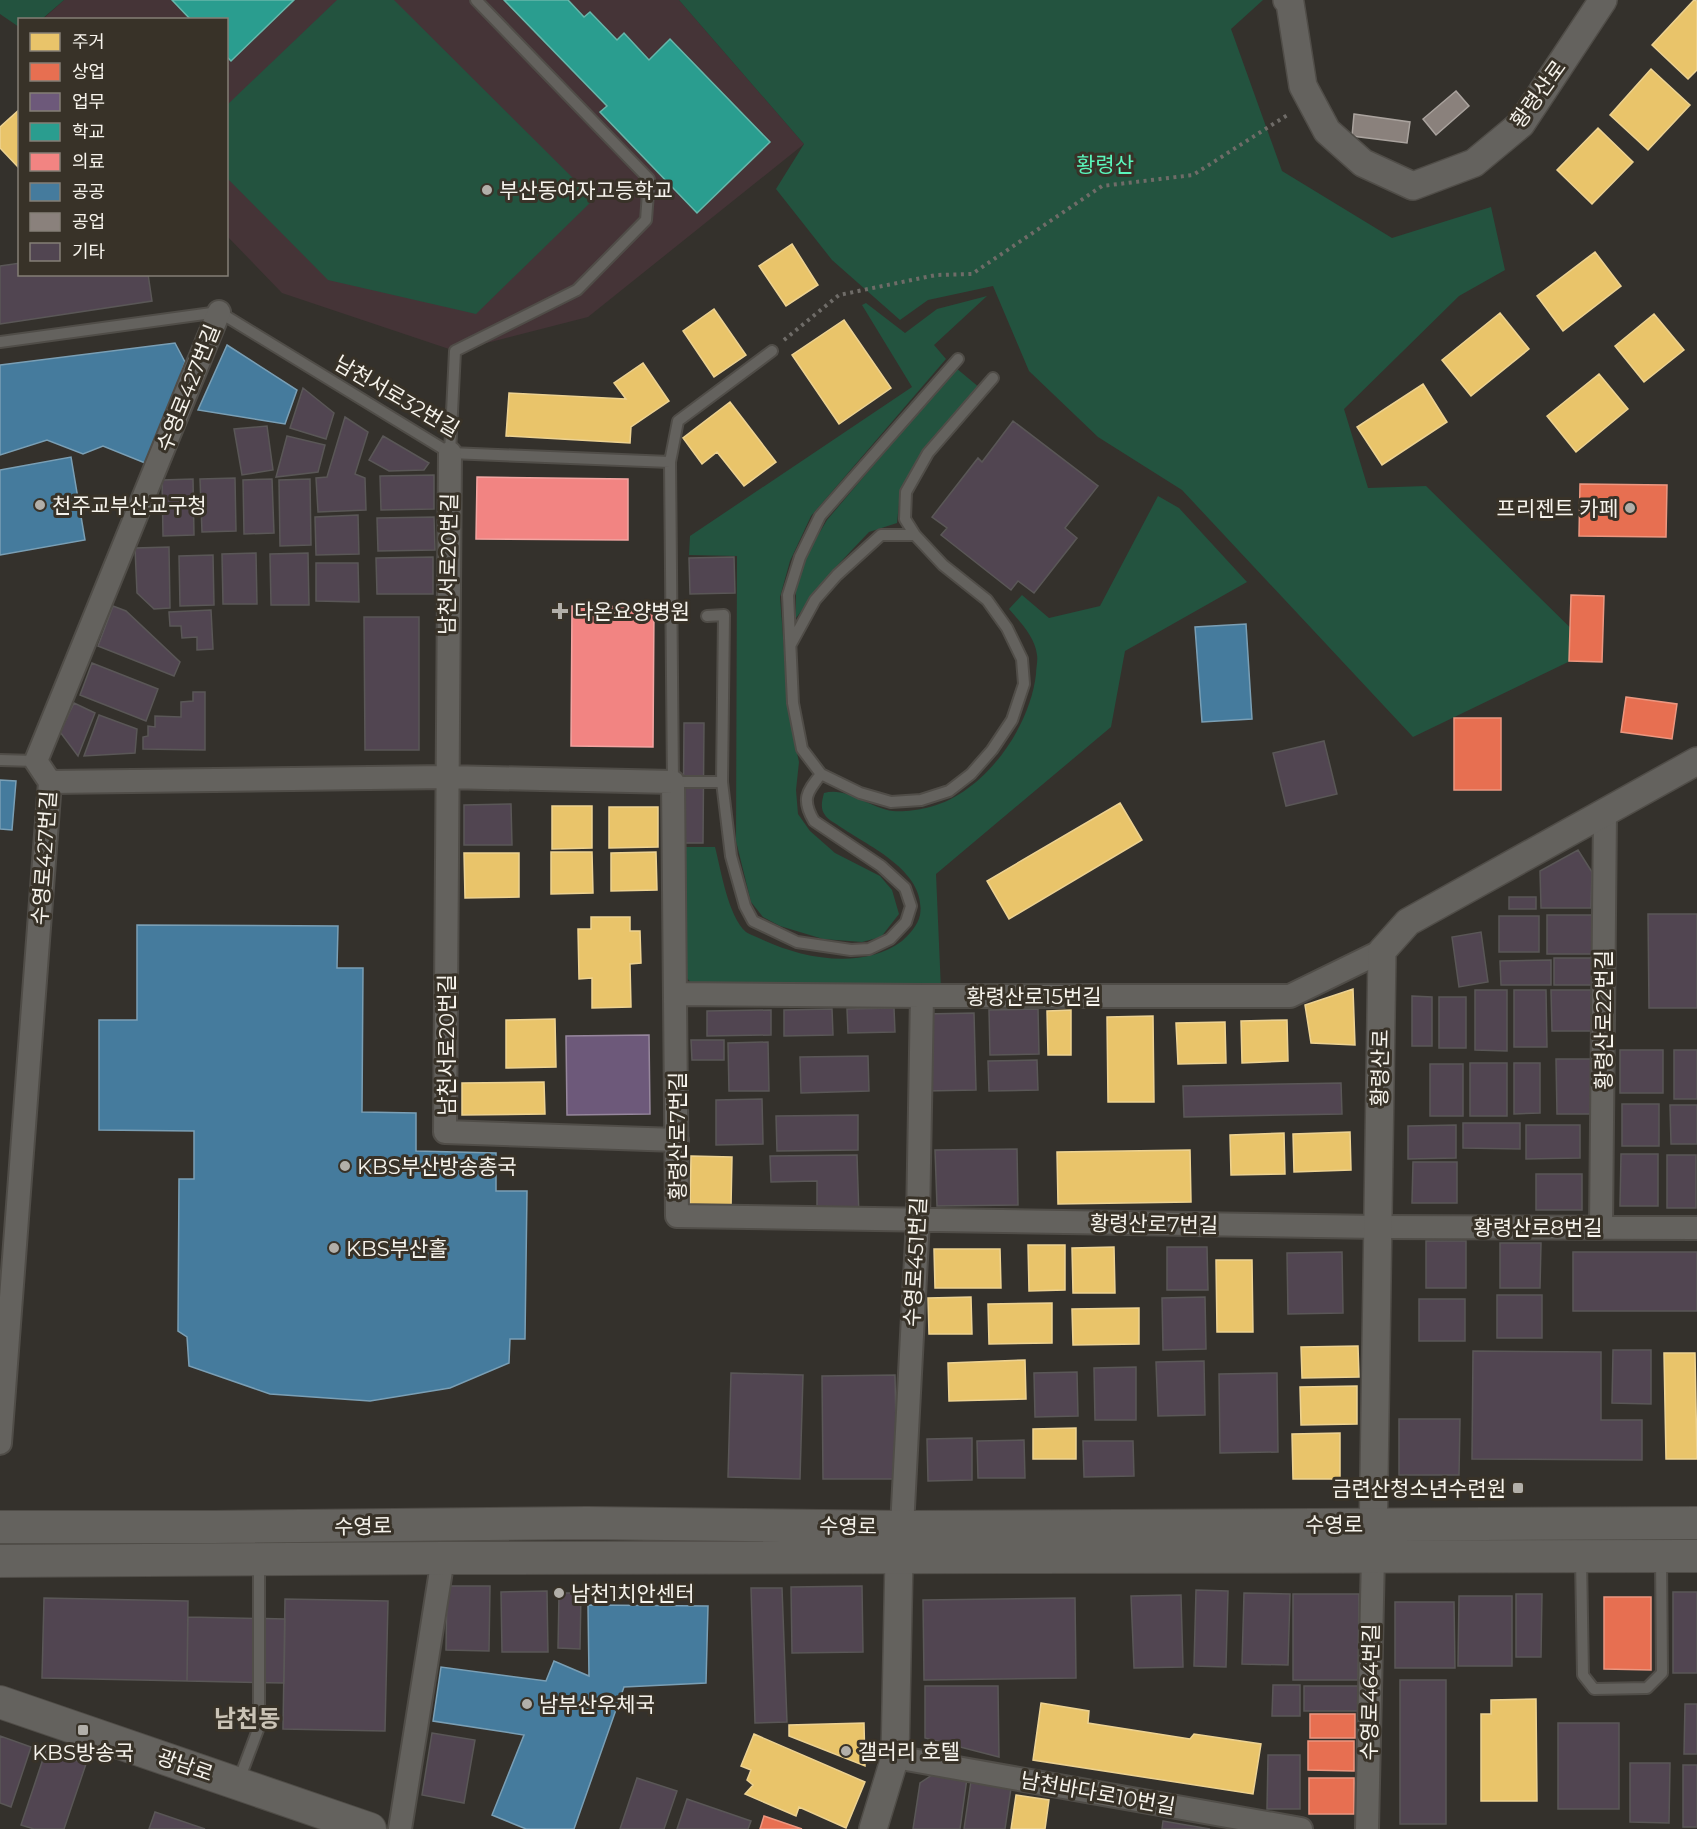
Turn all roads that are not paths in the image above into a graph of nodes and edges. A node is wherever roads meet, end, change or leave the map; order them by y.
1 (476, 0) edge
2 (1287, 0) edge
3 (1603, 0) edge
4 (219, 312) junction
5 (0, 342) edge
6 (772, 351) road end
7 (958, 359) dead end
8 (993, 378) dead end
9 (450, 453) junction
10 (670, 462) junction
11 (915, 535) junction
12 (707, 616) dead end
13 (790, 645) junction
14 (0, 760) edge
15 (36, 761) junction
16 (1697, 761) edge
17 (821, 774) junction
18 (446, 777) junction
19 (50, 782) junction
20 (673, 782) junction
21 (722, 782) junction
22 (1605, 812) junction
23 (1382, 951) junction
24 (675, 994) junction
25 (922, 996) junction
26 (677, 1140) junction
27 (918, 1220) junction
28 (1378, 1227) junction
29 (1601, 1227) junction
30 (1697, 1228) edge
31 (0, 1443) edge
32 (1697, 1522) edge
33 (1373, 1524) junction
34 (0, 1527) edge
35 (901, 1542) junction
36 (1372, 1555) junction
37 (1581, 1556) junction
38 (1661, 1556) junction
39 (1697, 1556) edge
40 (443, 1558) junction
41 (259, 1559) junction
42 (0, 1561) edge
43 (0, 1702) edge
44 (895, 1757) junction
45 (238, 1784) junction
46 (370, 1829) edge
47 (400, 1829) edge
48 (873, 1829) edge
49 (1301, 1829) edge
50 (1366, 1829) edge

1 - 9 lane, 남천서로20번길
2 - 3 street, 황령산로
4 - 5 lane
4 - 9 lane, 남천서로32번길
4 - 15 street, 수영로427번길
6 - 10 lane
7 - 13 lane
8 - 11 lane
9 - 10 lane, 남천서로32번길
9 - 18 street, 남천서로20번길
10 - 20 lane, 황령산로7번길
11 - 13 lane
11 - 17 lane
12 - 21 lane
13 - 17 lane
14 - 15 lane
15 - 19 street, 수영로427번길
16 - 22 street
17 - 21 lane
18 - 19 street
18 - 20 street
18 - 26 street, 남천서로20번길
19 - 31 street, 수영로427번길
20 - 21 lane
20 - 24 street, 황령산로7번길
22 - 23 street
22 - 29 street, 황령산로22번길
23 - 25 street, 황령산로15번길
23 - 28 street, 황령산로
24 - 25 street, 황령산로15번길
24 - 26 street, 황령산로7번길
25 - 27 street, 수영로451번길
26 - 27 street, 황령산로7번길
27 - 28 street, 황령산로7번길
27 - 35 street, 수영로451번길
28 - 29 street, 황령산로8번길
28 - 33 street, 황령산로
29 - 30 street, 황령산로8번길
32 - 33 main road, 수영로
33 - 35 main road, 수영로
33 - 36 street, 황령산로
34 - 35 main road, 수영로
35 - 36 main road, 수영로
35 - 40 main road, 수영로
35 - 44 street, 수영로
36 - 37 main road, 수영로
36 - 50 street, 수영로464번길
37 - 38 main road, 수영로
37 - 38 lane
38 - 39 main road, 수영로
40 - 41 main road, 수영로
40 - 47 street
41 - 42 main road, 수영로
41 - 45 lane
43 - 45 main road, 광남로
44 - 48 street, 수영로
44 - 49 street, 남천바다로10번길
45 - 46 main road, 광남로

